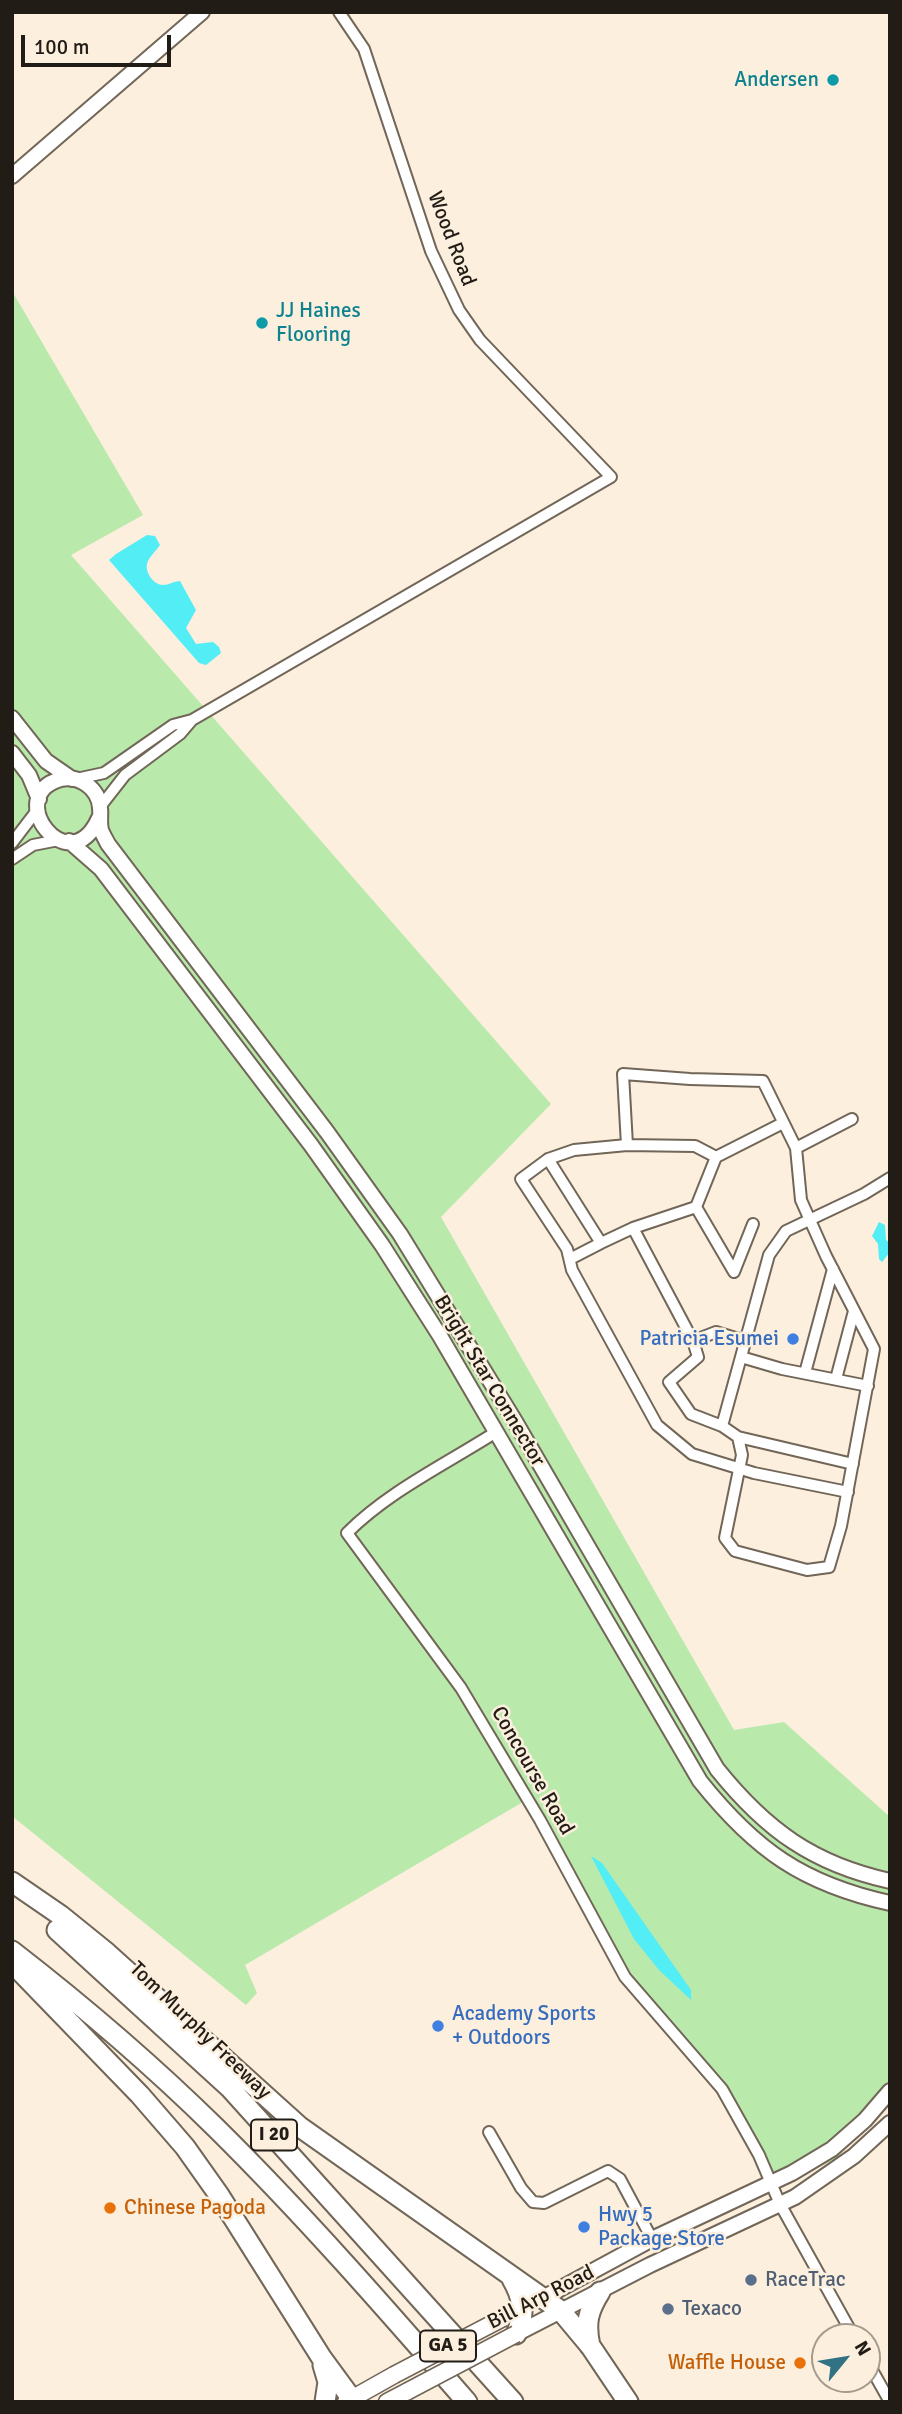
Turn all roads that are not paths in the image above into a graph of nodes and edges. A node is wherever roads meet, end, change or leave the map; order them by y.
1 (202, 12) edge
2 (339, 12) edge
3 (12, 176) edge
4 (12, 718) edge
5 (192, 720) junction
6 (12, 753) edge
7 (74, 779) junction
8 (38, 804) junction
9 (100, 813) junction
10 (64, 841) junction
11 (12, 843) edge
12 (12, 859) edge
13 (852, 1119) dead end
14 (783, 1123) junction
15 (627, 1145) junction
16 (796, 1148) junction
17 (716, 1157) junction
18 (548, 1159) junction
19 (890, 1178) edge
20 (696, 1207) junction
21 (810, 1220) junction
22 (753, 1224) dead end
23 (633, 1228) junction
24 (601, 1243) junction
25 (570, 1259) junction
26 (833, 1269) junction
27 (854, 1311) junction
28 (692, 1341) junction
29 (745, 1341) junction
30 (741, 1357) junction
31 (805, 1373) junction
32 (836, 1379) junction
33 (868, 1385) junction
34 (722, 1426) junction
35 (496, 1432) junction
36 (738, 1437) junction
37 (853, 1464) junction
38 (739, 1469) junction
39 (848, 1492) junction
40 (890, 1881) edge
41 (12, 1882) edge
42 (12, 1892) edge
43 (890, 1903) edge
44 (12, 1951) edge
45 (12, 1962) edge
46 (890, 2091) edge
47 (890, 2123) edge
48 (488, 2132) dead end
49 (770, 2184) junction
50 (780, 2204) junction
51 (652, 2239) junction
52 (512, 2279) junction
53 (600, 2292) junction
54 (543, 2298) junction
55 (523, 2308) junction
56 (561, 2311) junction
57 (846, 2323) edge
58 (516, 2334) junction
59 (591, 2347) junction
60 (321, 2357) junction
61 (881, 2386) edge
62 (350, 2401) edge
63 (325, 2402) edge
64 (387, 2402) edge
65 (467, 2402) edge
66 (513, 2402) edge
67 (628, 2402) edge
68 (890, 2402) edge

1 - 3 street
2 - 5 street, Wood Road
4 - 7 street
5 - 7 street
5 - 9 street
6 - 8 street
7 - 8 street
7 - 9 street
8 - 10 street
8 - 11 street
9 - 10 street
9 - 40 street, Bright Star Connector
10 - 12 street
10 - 35 street, Bright Star Connector
13 - 16 street
14 - 15 street
14 - 16 street
14 - 17 street
15 - 17 street
15 - 18 street
16 - 21 street
17 - 20 street
18 - 24 street
18 - 25 street
19 - 21 street
20 - 22 street
20 - 23 street
21 - 26 street
21 - 29 street
23 - 24 street
23 - 28 street
24 - 25 street
25 - 38 street
26 - 27 street
26 - 31 street
27 - 32 street
27 - 33 street
28 - 29 street
28 - 34 street
29 - 30 street
30 - 31 street
30 - 34 street
31 - 32 street
32 - 33 street
33 - 37 street
34 - 36 street
35 - 43 street, Bright Star Connector
35 - 49 street, Concourse Road
36 - 37 street
36 - 38 street
37 - 39 street
38 - 39 street
38 - 39 street
41 - 52 highway
42 - 66 highway, Tom Murphy Freeway / I 20
44 - 65 highway, I 20
45 - 60 highway
46 - 49 street, Bill Arp Road / GA 5
47 - 50 street, Bill Arp Road / GA 5
48 - 51 street
49 - 50 street
49 - 51 street, Bill Arp Road / GA 5
50 - 53 street, Bill Arp Road / GA 5
50 - 57 street
51 - 54 street, Bill Arp Road / GA 5
52 - 54 highway
52 - 55 highway
53 - 56 street, Bill Arp Road / GA 5
53 - 59 highway
54 - 55 main road, Bill Arp Road / GA 5
54 - 56 highway
55 - 58 highway
55 - 62 main road, Bill Arp Road / GA 5, bridge
56 - 58 street, Bill Arp Road / GA 5
56 - 59 highway
58 - 64 main road, Bill Arp Road / GA 5, bridge
59 - 67 highway
60 - 62 highway
60 - 63 highway
61 - 68 street

